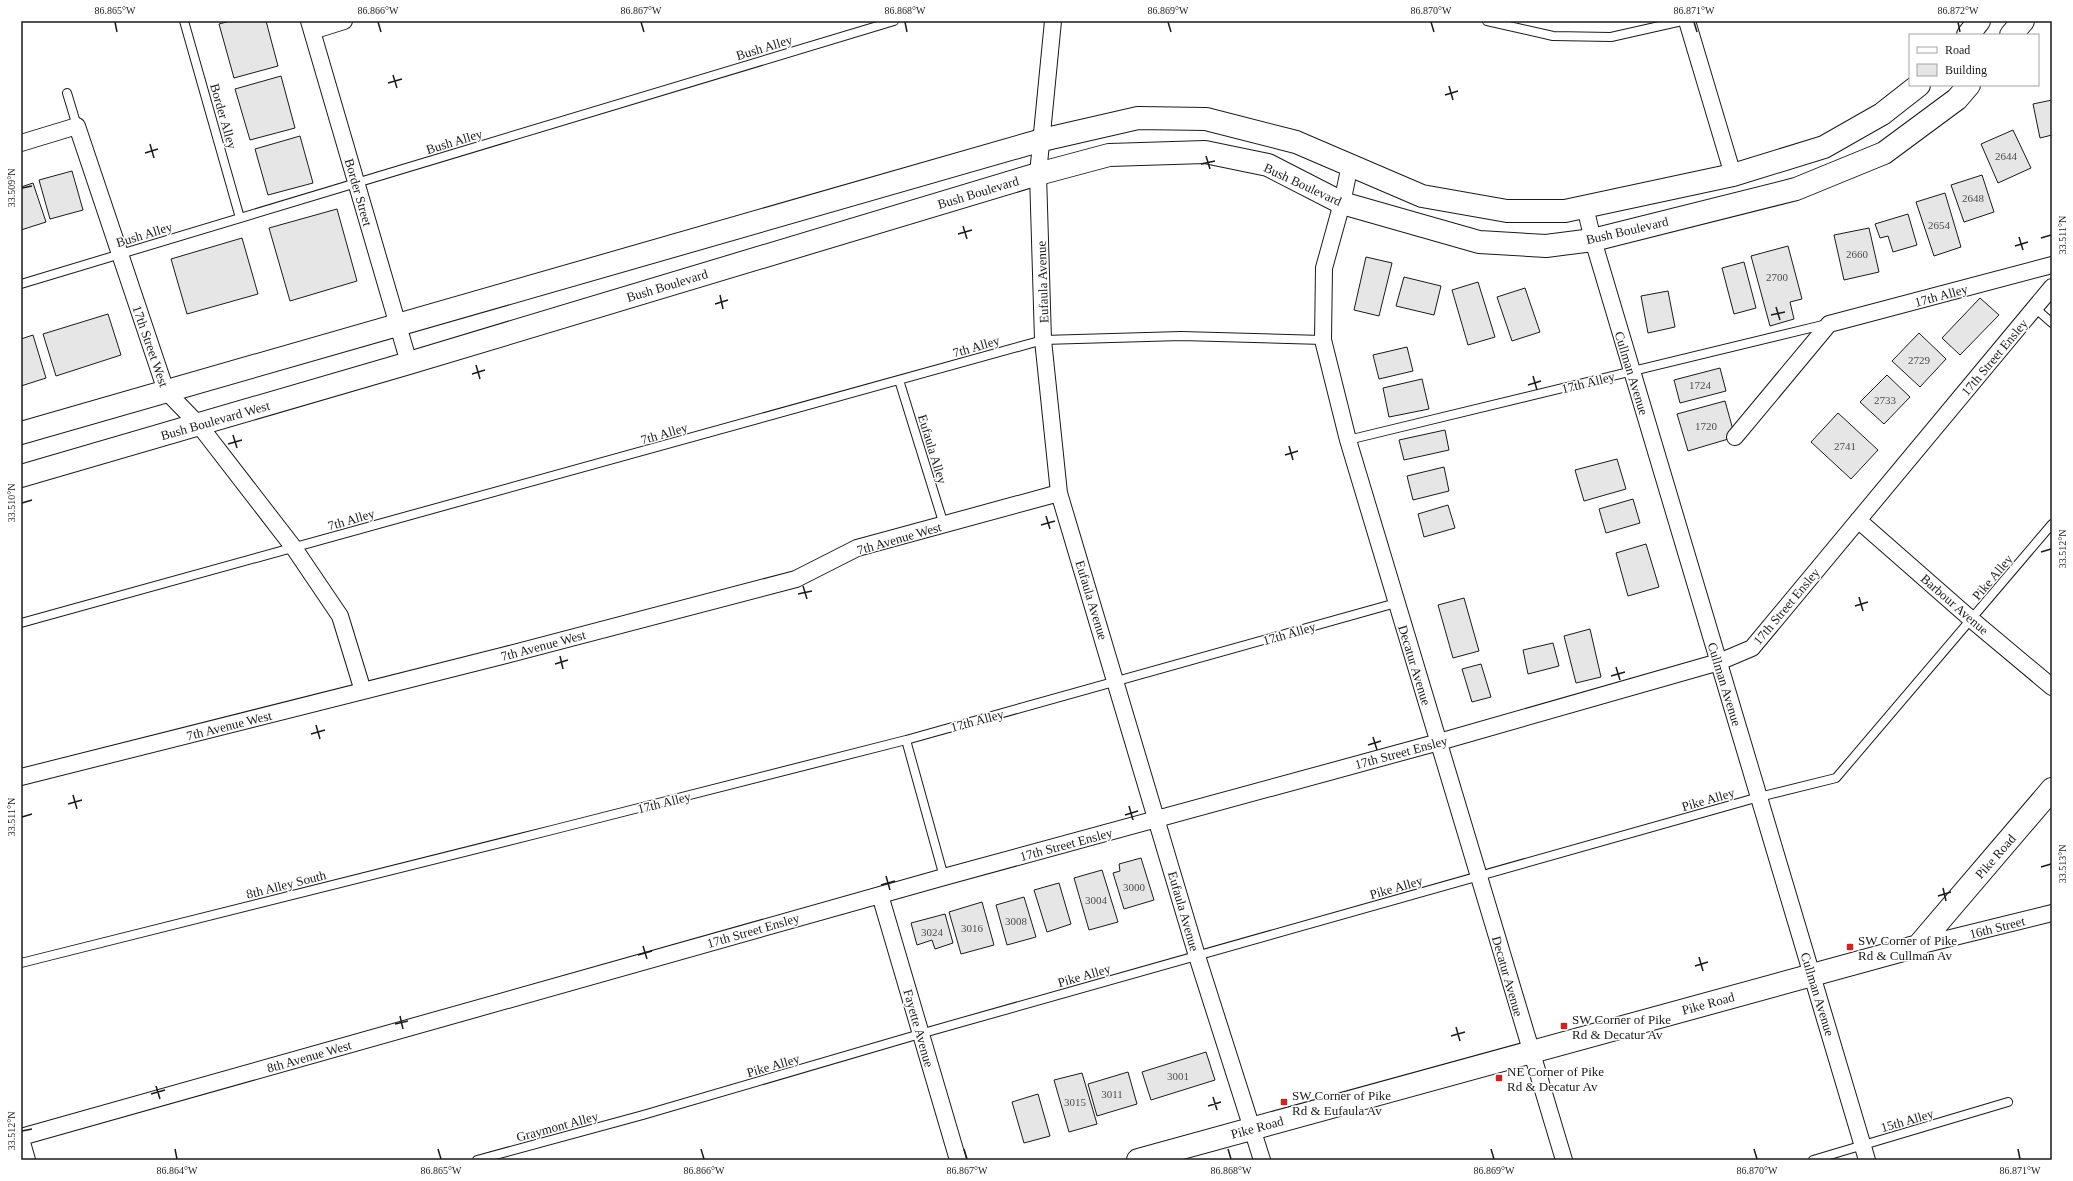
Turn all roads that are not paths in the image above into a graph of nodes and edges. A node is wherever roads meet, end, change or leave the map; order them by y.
1 (184, 21) edge
2 (344, 21) edge
3 (894, 21) edge
4 (1053, 21) edge
5 (1487, 21) edge
6 (1682, 21) edge
7 (1687, 21) edge
8 (1979, 21) edge
9 (2023, 21) edge
10 (310, 26) edge
11 (1969, 34) edge
12 (2012, 34) edge
13 (1918, 86) edge
14 (1968, 86) edge
15 (67, 93) dead end
16 (77, 126) junction
17 (1042, 140) junction
18 (21, 143) edge
19 (1350, 165) junction
20 (1038, 174) junction
21 (1733, 175) junction
22 (356, 183) junction
23 (1342, 203) junction
24 (1586, 207) junction
25 (240, 218) junction
26 (1593, 240) junction
27 (120, 254) junction
28 (2052, 265) edge
29 (21, 284) edge
30 (2052, 287) edge
31 (2035, 308) junction
32 (2052, 323) edge
33 (397, 324) junction
34 (1829, 324) junction
35 (1044, 340) junction
36 (1323, 340) junction
37 (409, 363) junction
38 (1632, 371) junction
39 (899, 380) junction
40 (166, 391) junction
41 (199, 425) junction
42 (21, 433) edge
43 (1735, 437) dead end
44 (1348, 440) junction
45 (21, 476) edge
46 (1059, 493) junction
47 (1858, 520) junction
48 (2052, 524) edge
49 (944, 525) junction
50 (294, 548) junction
51 (1396, 603) junction
52 (1972, 620) junction
53 (21, 623) edge
54 (1719, 662) junction
55 (1116, 682) junction
56 (2052, 687) edge
57 (363, 691) junction
58 (906, 740) junction
59 (1439, 742) junction
60 (21, 777) edge
61 (2052, 789) edge
62 (1759, 797) junction
63 (1158, 819) junction
64 (556, 829) joint
65 (1479, 876) junction
66 (944, 877) junction
67 (880, 895) junction
68 (2052, 913) edge
69 (1918, 946) junction
70 (1197, 956) junction
71 (21, 963) edge
72 (596, 974) joint
73 (1812, 974) junction
74 (920, 1034) junction
75 (1531, 1052) junction
76 (2008, 1102) dead end
77 (643, 1115) joint
78 (1253, 1128) junction
79 (21, 1138) edge
80 (1865, 1153) edge
81 (27, 1160) edge
82 (477, 1160) edge
83 (958, 1160) edge
84 (1138, 1160) edge
85 (1262, 1160) edge
86 (1564, 1160) edge
87 (1813, 1160) edge

1 - 25 lane, Border Alley
2 - 10 street
3 - 22 lane, Bush Alley
4 - 17 street, Eufaula Avenue
5 - 6 lane
7 - 21 street
8 - 11 main road
9 - 12 main road
10 - 22 street, Border Street
13 - 21 main road
14 - 26 main road, Bush Boulevard
15 - 16 lane, 17th Street West
16 - 18 street
16 - 27 street, 17th Street West
17 - 19 main road
17 - 20 street, Eufaula Avenue
17 - 33 main road
19 - 23 street, Decatur Avenue
19 - 24 main road
20 - 23 main road, Bush Boulevard
20 - 35 street, Eufaula Avenue
20 - 37 main road, Bush Boulevard
21 - 24 main road
22 - 25 lane, Bush Alley
22 - 33 street, Border Street
23 - 26 main road, Bush Boulevard
23 - 36 street, Decatur Avenue
24 - 26 street, Cullman Avenue
25 - 27 lane, Bush Alley
26 - 38 street, Cullman Avenue
27 - 29 lane, Bush Alley
27 - 40 street, 17th Street West
28 - 34 street, 17th Alley
30 - 31 street, 17th Street Ensley
31 - 32 lane
31 - 47 street, 17th Street Ensley
33 - 37 street, Border Street
33 - 40 main road
34 - 38 lane, 17th Alley
34 - 43 street
35 - 36 lane, 7th Alley
35 - 39 lane, 7th Alley
35 - 46 street, Eufaula Avenue
36 - 44 street, Decatur Avenue
37 - 41 main road, Bush Boulevard West
38 - 44 lane, 17th Alley
38 - 54 street, Cullman Avenue
39 - 49 lane, Eufaula Alley
39 - 50 lane, 7th Alley
40 - 41 street, 17th Street West
40 - 42 main road
41 - 45 main road, Bush Boulevard West
41 - 50 street, 17th Street West
44 - 51 street, Decatur Avenue
46 - 49 street, 7th Avenue West
46 - 55 street, Eufaula Avenue
47 - 52 street, Barbour Avenue
47 - 54 street, 17th Street Ensley
48 - 52 lane, Pike Alley
49 - 57 street, 7th Avenue West
50 - 53 lane, 7th Alley
50 - 57 street, 17th Street West
51 - 55 lane, 17th Alley
51 - 59 street, Decatur Avenue
52 - 56 street, Barbour Avenue
52 - 62 lane, Pike Alley
54 - 59 street, 17th Street Ensley
54 - 62 street, Cullman Avenue
55 - 58 lane, 17th Alley
55 - 63 street, Eufaula Avenue
57 - 60 street, 7th Avenue West
58 - 64 lane, 17th Alley
58 - 66 lane
59 - 63 street, 17th Street Ensley
59 - 65 street, Decatur Avenue
61 - 69 main road, Pike Road
62 - 65 lane, Pike Alley
62 - 73 street, Cullman Avenue
63 - 66 street, 17th Street Ensley
63 - 70 street, Eufaula Avenue
64 - 71 lane, 8th Alley South
65 - 70 lane, Pike Alley
65 - 75 street, Decatur Avenue
66 - 67 street, 17th Street Ensley
67 - 72 street, 17th Street Ensley
67 - 74 street, Fayette Avenue
68 - 69 street, 16th Street
69 - 73 main road, Pike Road
70 - 74 lane, Pike Alley
70 - 78 street, Eufaula Avenue
72 - 79 street, 8th Avenue West
73 - 75 main road, Pike Road
73 - 80 street, Cullman Avenue
74 - 77 lane, Pike Alley
74 - 83 street, Fayette Avenue
75 - 78 main road, Pike Road
75 - 86 street, Decatur Avenue
76 - 80 lane, 15th Alley
77 - 82 lane, Graymont Alley
78 - 84 main road, Pike Road
78 - 85 street, Eufaula Avenue
79 - 81 street
80 - 87 lane, 15th Alley

